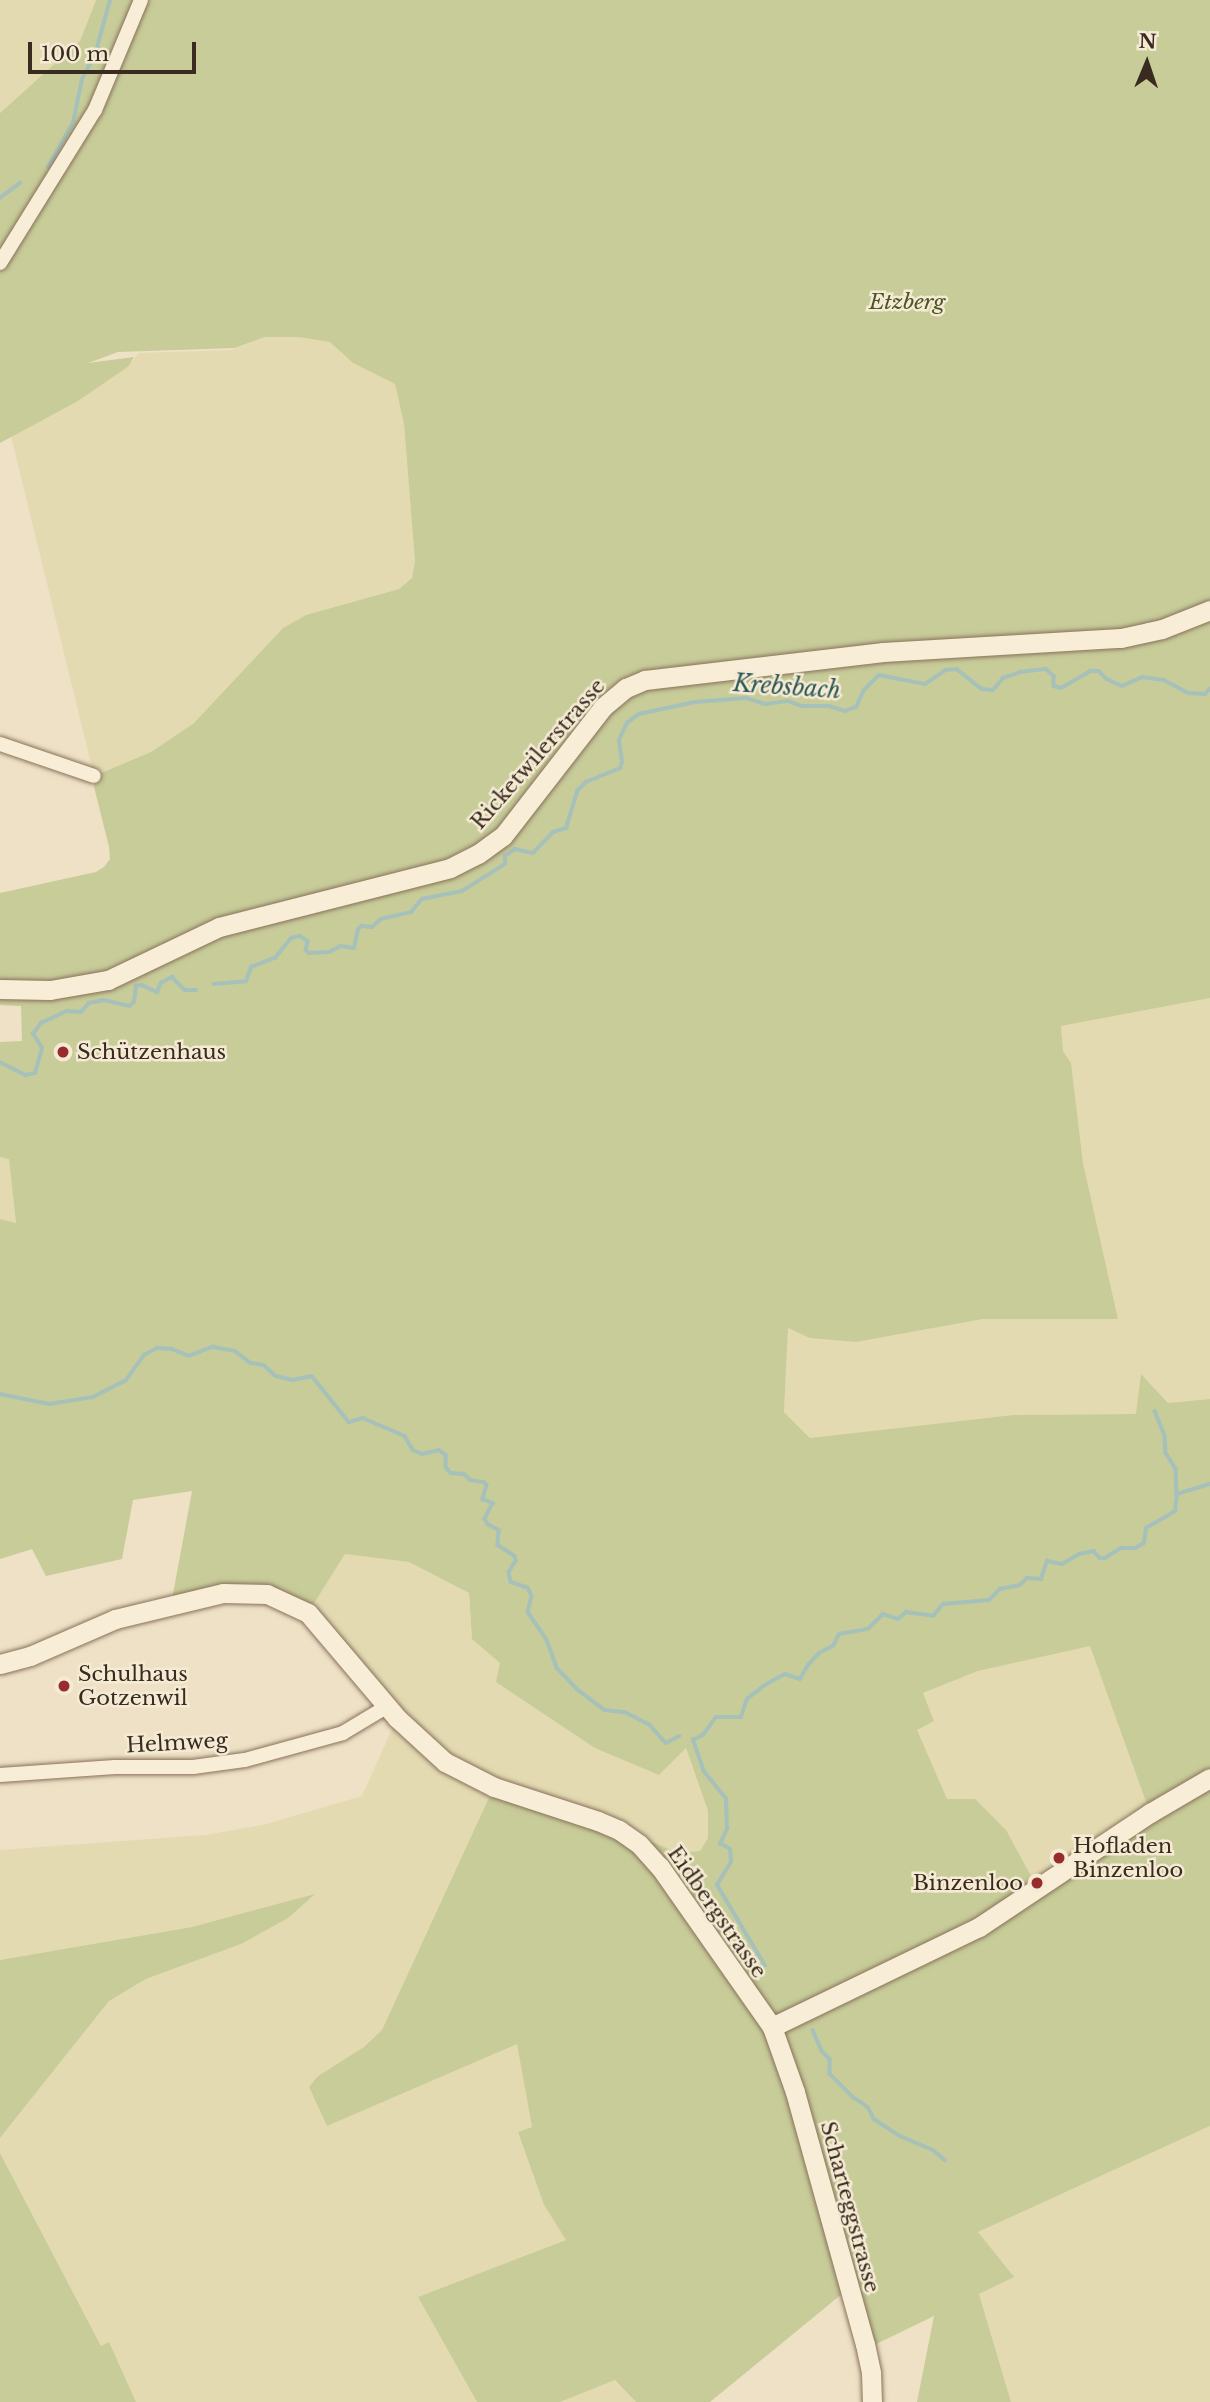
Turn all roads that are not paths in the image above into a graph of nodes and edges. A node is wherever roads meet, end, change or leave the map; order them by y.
1 (141, 0) edge
2 (0, 263) edge
3 (1210, 610) edge
4 (0, 744) edge
5 (94, 776) dead end
6 (0, 989) edge
7 (0, 1664) edge
8 (388, 1706) junction
9 (0, 1775) edge
10 (1210, 1778) edge
11 (772, 2027) junction
12 (872, 2402) edge

1 - 2 street
3 - 6 street, Ricketwilerstrasse
4 - 5 street
7 - 8 street, Eidbergstrasse
8 - 9 street, Helmweg
8 - 11 street, Eidbergstrasse
10 - 11 street
11 - 12 street, Scharteggstrasse

